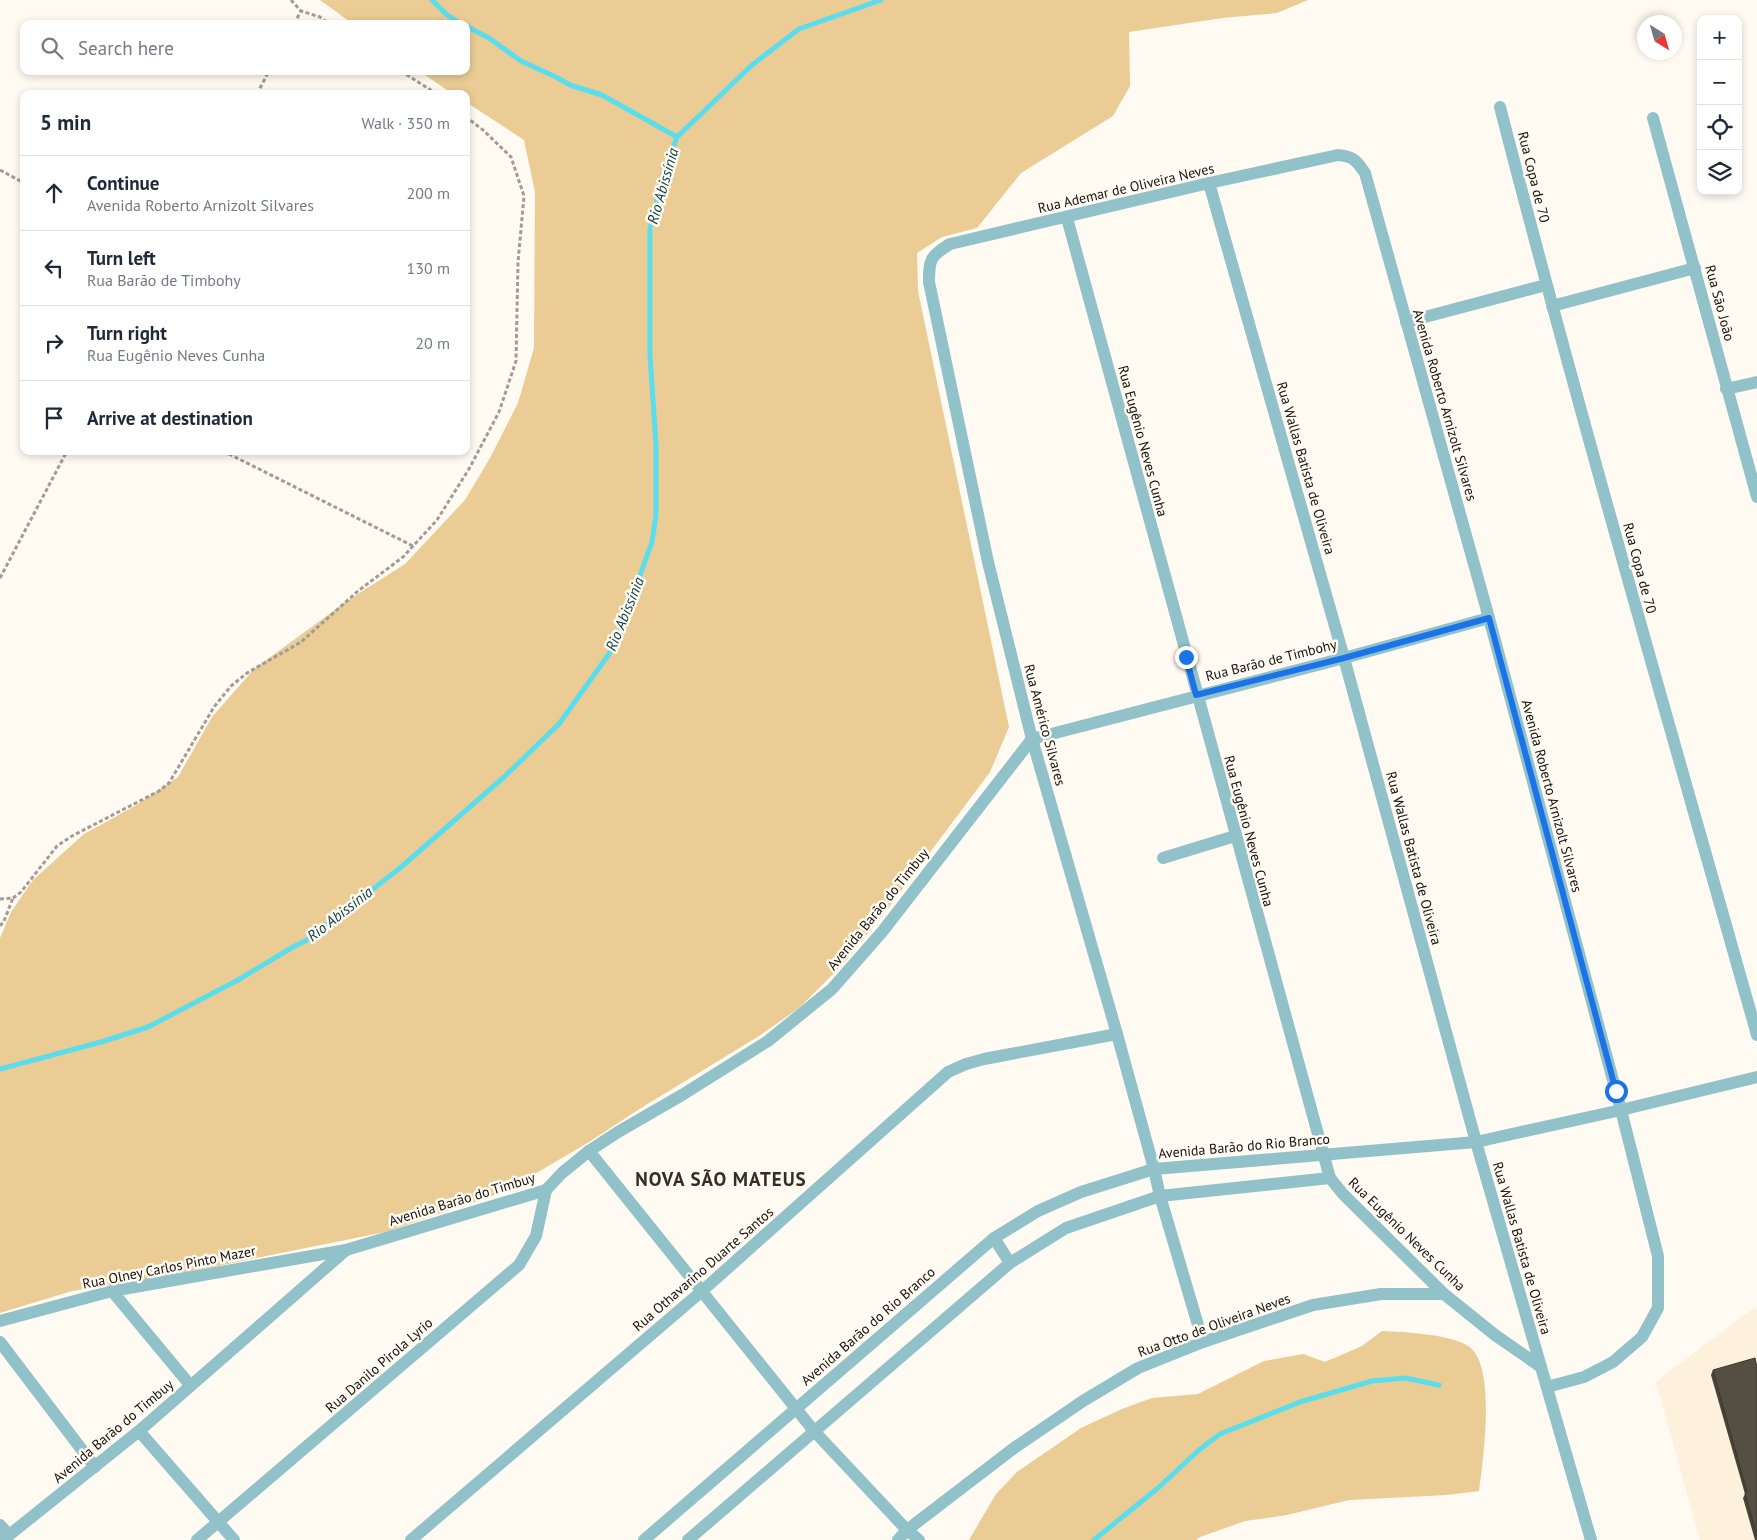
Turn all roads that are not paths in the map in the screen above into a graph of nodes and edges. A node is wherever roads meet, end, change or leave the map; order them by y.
1 (1500, 107) dead end
2 (1653, 118) dead end
3 (1356, 160) joint
4 (1209, 183) junction
5 (1066, 218) junction
6 (1695, 268) junction
7 (929, 282) joint
8 (1546, 285) junction
9 (1552, 306) junction
10 (1406, 322) junction
11 (1757, 382) edge
12 (1726, 388) junction
13 (1757, 497) edge
14 (1489, 618) junction
15 (1344, 658) junction
16 (1196, 695) junction
17 (1032, 739) junction
18 (1235, 836) junction
19 (1163, 858) dead end
20 (1117, 1034) junction
21 (1757, 1035) edge
22 (1757, 1077) edge
23 (1621, 1110) junction
24 (1476, 1142) junction
25 (589, 1151) junction
26 (1322, 1155) junction
27 (1154, 1169) junction
28 (1330, 1178) junction
29 (546, 1190) junction
30 (1160, 1196) junction
31 (994, 1238) junction
32 (346, 1250) junction
33 (1010, 1263) junction
34 (112, 1291) junction
35 (702, 1291) junction
36 (1444, 1294) junction
37 (0, 1321) edge
38 (0, 1342) edge
39 (1203, 1342) junction
40 (1541, 1367) junction
41 (190, 1385) junction
42 (1547, 1387) junction
43 (796, 1408) junction
44 (139, 1431) junction
45 (814, 1432) junction
46 (95, 1468) junction
47 (218, 1522) junction
48 (0, 1525) edge
49 (903, 1535) edge
50 (6, 1538) edge
51 (197, 1540) edge
52 (234, 1540) edge
53 (411, 1540) edge
54 (644, 1540) edge
55 (688, 1540) edge
56 (919, 1540) edge
57 (1591, 1540) edge

1 - 8 street, Rua Copa de 70
2 - 6 street, Rua São João
3 - 4 street, Rua Ademar de Oliveira Neves
3 - 10 street, Avenida Roberto Arnizolt Silvares
4 - 5 street, Rua Ademar de Oliveira Neves
4 - 15 street, Rua Wallas Batista de Oliveira
5 - 7 street, Rua Ademar de Oliveira Neves
5 - 16 street, Rua Eugênio Neves Cunha
6 - 9 street
6 - 12 street, Rua São João
7 - 17 street, Rua Américo Silvares
8 - 9 street, Rua Copa de 70
8 - 10 street
9 - 21 street, Rua Copa de 70
10 - 14 street, Avenida Roberto Arnizolt Silvares
11 - 12 street
12 - 13 street, Rua São João
14 - 15 street, Rua Barão de Timbohy
14 - 23 street, Avenida Roberto Arnizolt Silvares
15 - 16 street, Rua Barão de Timbohy
15 - 24 street, Rua Wallas Batista de Oliveira
16 - 17 street, Rua Barão de Timbohy
16 - 18 street, Rua Eugênio Neves Cunha
17 - 20 street, Rua Américo Silvares
17 - 25 street, Avenida Barão do Timbuy
18 - 19 street
18 - 26 street, Rua Eugênio Neves Cunha
20 - 27 street, Rua Américo Silvares
20 - 35 street, Rua Othavarino Duarte Santos
22 - 23 street, Avenida Barão do Rio Branco
23 - 24 street, Avenida Barão do Rio Branco
23 - 42 street, Avenida Roberto Arnizolt Silvares
24 - 26 street, Avenida Barão do Rio Branco
24 - 40 street, Rua Wallas Batista de Oliveira
25 - 29 street, Avenida Barão do Timbuy
25 - 35 street
26 - 27 street, Avenida Barão do Rio Branco
26 - 28 street, Rua Eugênio Neves Cunha
27 - 30 street, Rua Américo Silvares
27 - 31 street, Avenida Barão do Rio Branco
28 - 30 street
28 - 36 street, Rua Eugênio Neves Cunha
29 - 32 street, Avenida Barão do Timbuy
29 - 47 street, Rua Danilo Pirola Lyrio
30 - 33 street
30 - 39 street, Rua Américo Silvares
31 - 33 street
31 - 43 street, Avenida Barão do Rio Branco
32 - 34 street, Rua Olney Carlos Pinto Mazer
32 - 41 street, Avenida Barão do Timbuy
33 - 45 street
34 - 37 street, Rua Olney Carlos Pinto Mazer
34 - 41 street
35 - 43 street
35 - 53 street, Rua Othavarino Duarte Santos
36 - 39 street, Rua Otto de Oliveira Neves
36 - 40 street, Rua Eugênio Neves Cunha
38 - 46 street
39 - 49 street, Rua Otto de Oliveira Neves
40 - 42 street, Rua Wallas Batista de Oliveira
41 - 44 street, Avenida Barão do Timbuy
42 - 57 street, Rua Wallas Batista de Oliveira
43 - 45 street
43 - 54 street, Avenida Barão do Rio Branco
44 - 46 street, Avenida Barão do Timbuy
44 - 47 street
45 - 49 street
45 - 55 street
46 - 50 street, Avenida Barão do Timbuy
47 - 51 street, Rua Danilo Pirola Lyrio
47 - 52 street
48 - 50 street
49 - 56 street

